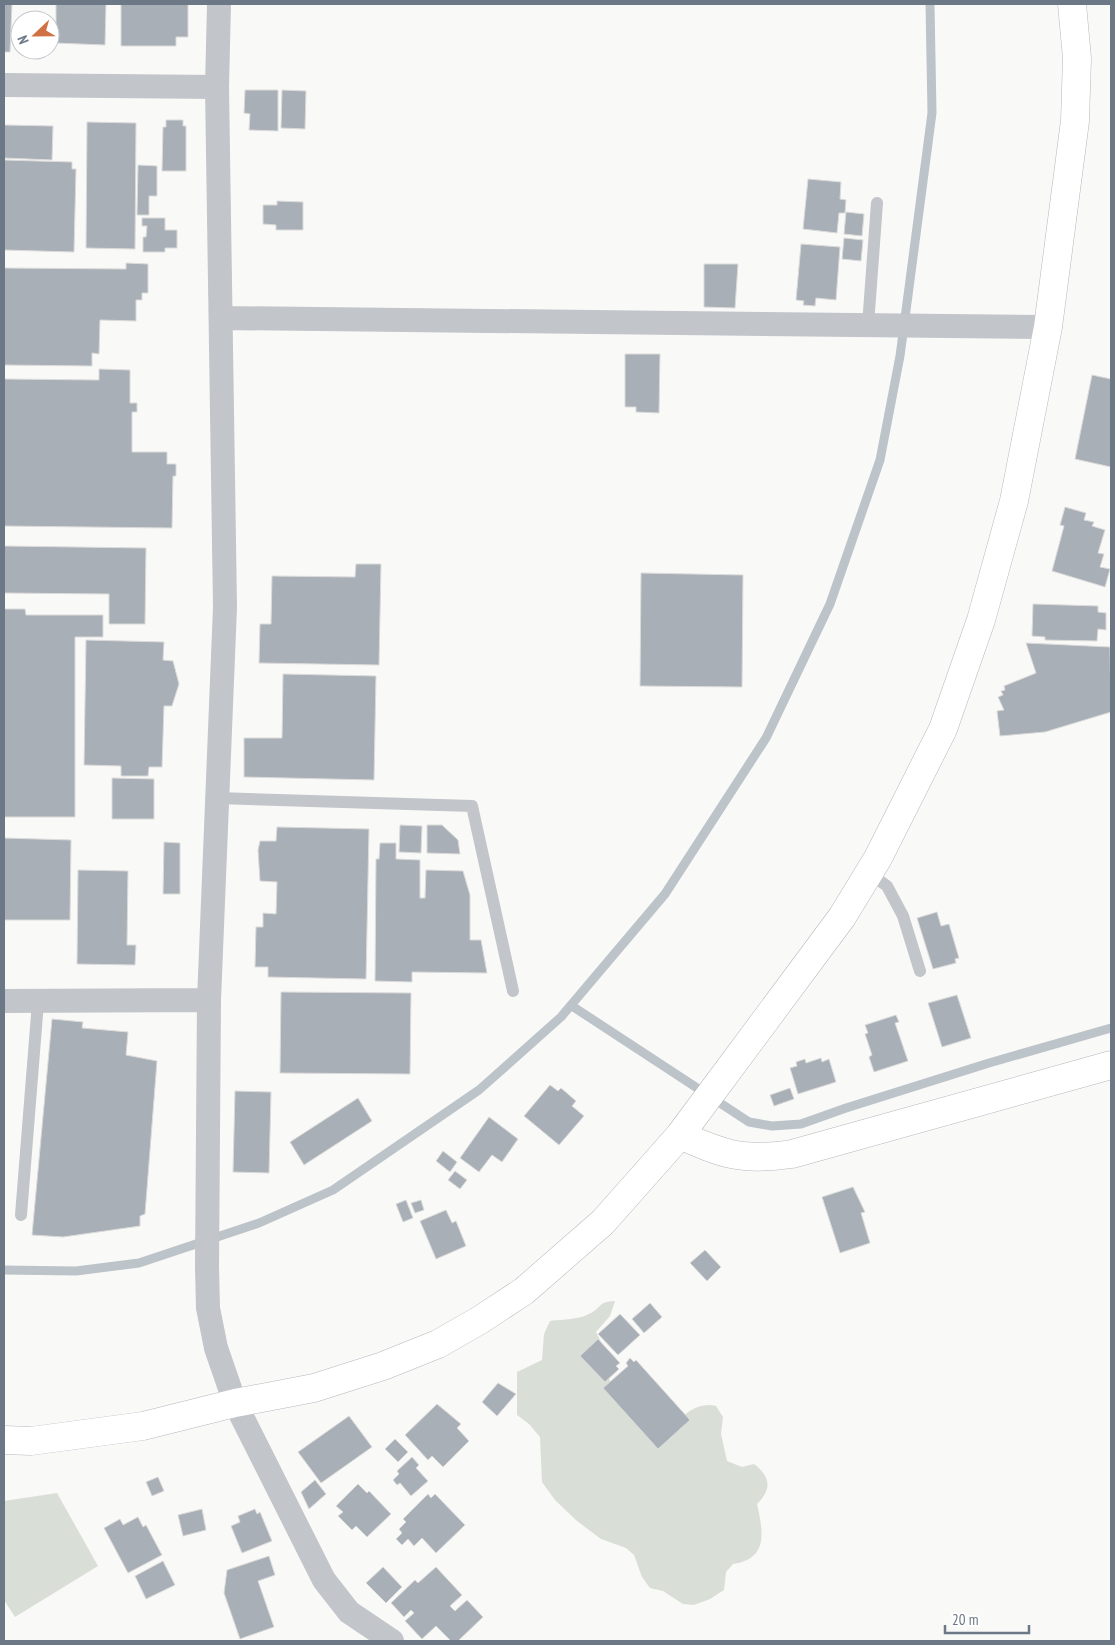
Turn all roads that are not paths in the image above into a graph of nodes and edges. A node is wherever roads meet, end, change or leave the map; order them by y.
1 (219, 4) edge
2 (1072, 4) edge
3 (4, 85) edge
4 (217, 87) junction
5 (877, 203) dead end
6 (221, 318) junction
7 (868, 325) junction
8 (1048, 327) junction
9 (217, 798) junction
10 (869, 873) junction
11 (920, 971) dead end
12 (513, 991) dead end
13 (209, 1000) junction
14 (4, 1001) edge
15 (38, 1002) junction
16 (1111, 1065) edge
17 (680, 1135) junction
18 (21, 1215) dead end
19 (234, 1403) junction
20 (4, 1440) edge
21 (392, 1641) edge

1 - 4 street
2 - 8 street
3 - 4 street
4 - 6 street
5 - 7 lane
6 - 7 street
6 - 9 street
7 - 8 street
8 - 10 street
9 - 12 lane
9 - 13 street
10 - 11 lane
10 - 17 street
13 - 15 street
13 - 19 street
14 - 15 street
15 - 18 lane
16 - 17 street
17 - 19 street
19 - 20 street
19 - 21 street

